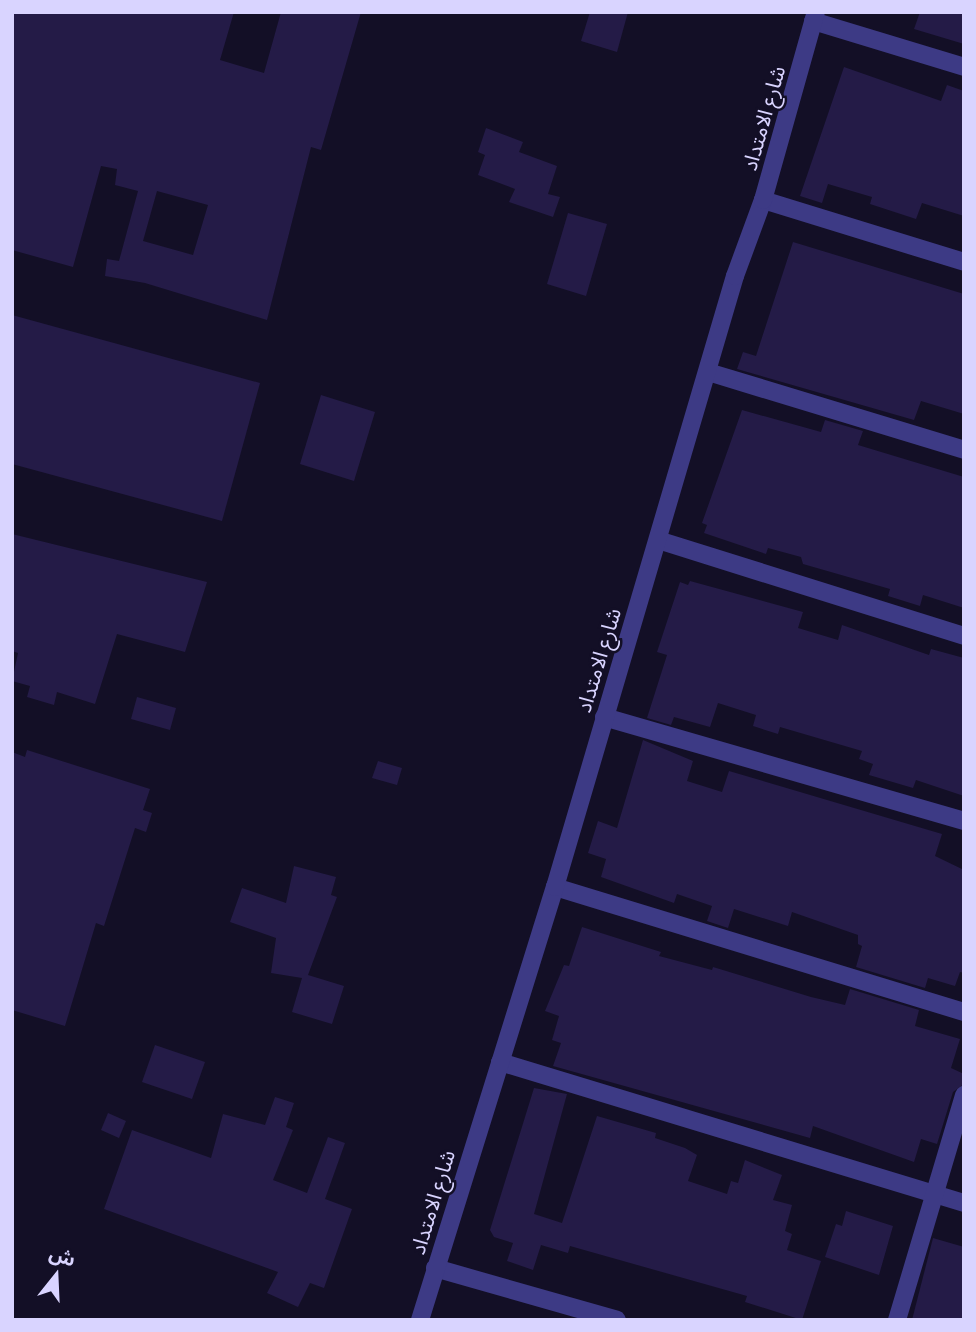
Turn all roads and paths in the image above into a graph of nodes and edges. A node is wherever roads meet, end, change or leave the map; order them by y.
1 (814, 17) edge
2 (964, 67) edge
3 (764, 200) junction
4 (964, 262) edge
5 (708, 372) junction
6 (964, 450) edge
7 (658, 540) junction
8 (964, 636) edge
9 (604, 717) junction
10 (964, 821) edge
11 (555, 887) junction
12 (964, 1012) edge
13 (500, 1062) junction
14 (964, 1095) edge
15 (935, 1194) junction
16 (964, 1203) edge
17 (435, 1269) junction
18 (421, 1320) edge
19 (617, 1320) edge
20 (897, 1320) edge

1 - 2 street
1 - 3 street, شارع الامتداد
3 - 4 street
3 - 5 street, شارع الامتداد
5 - 6 street
5 - 7 street, شارع الامتداد
7 - 8 street
7 - 9 street, شارع الامتداد
9 - 10 street
9 - 11 street, شارع الامتداد
11 - 12 street
11 - 13 street, شارع الامتداد
13 - 15 street
13 - 17 street, شارع الامتداد
14 - 15 street
15 - 16 street
15 - 20 street
17 - 18 street, شارع الامتداد
17 - 19 street

